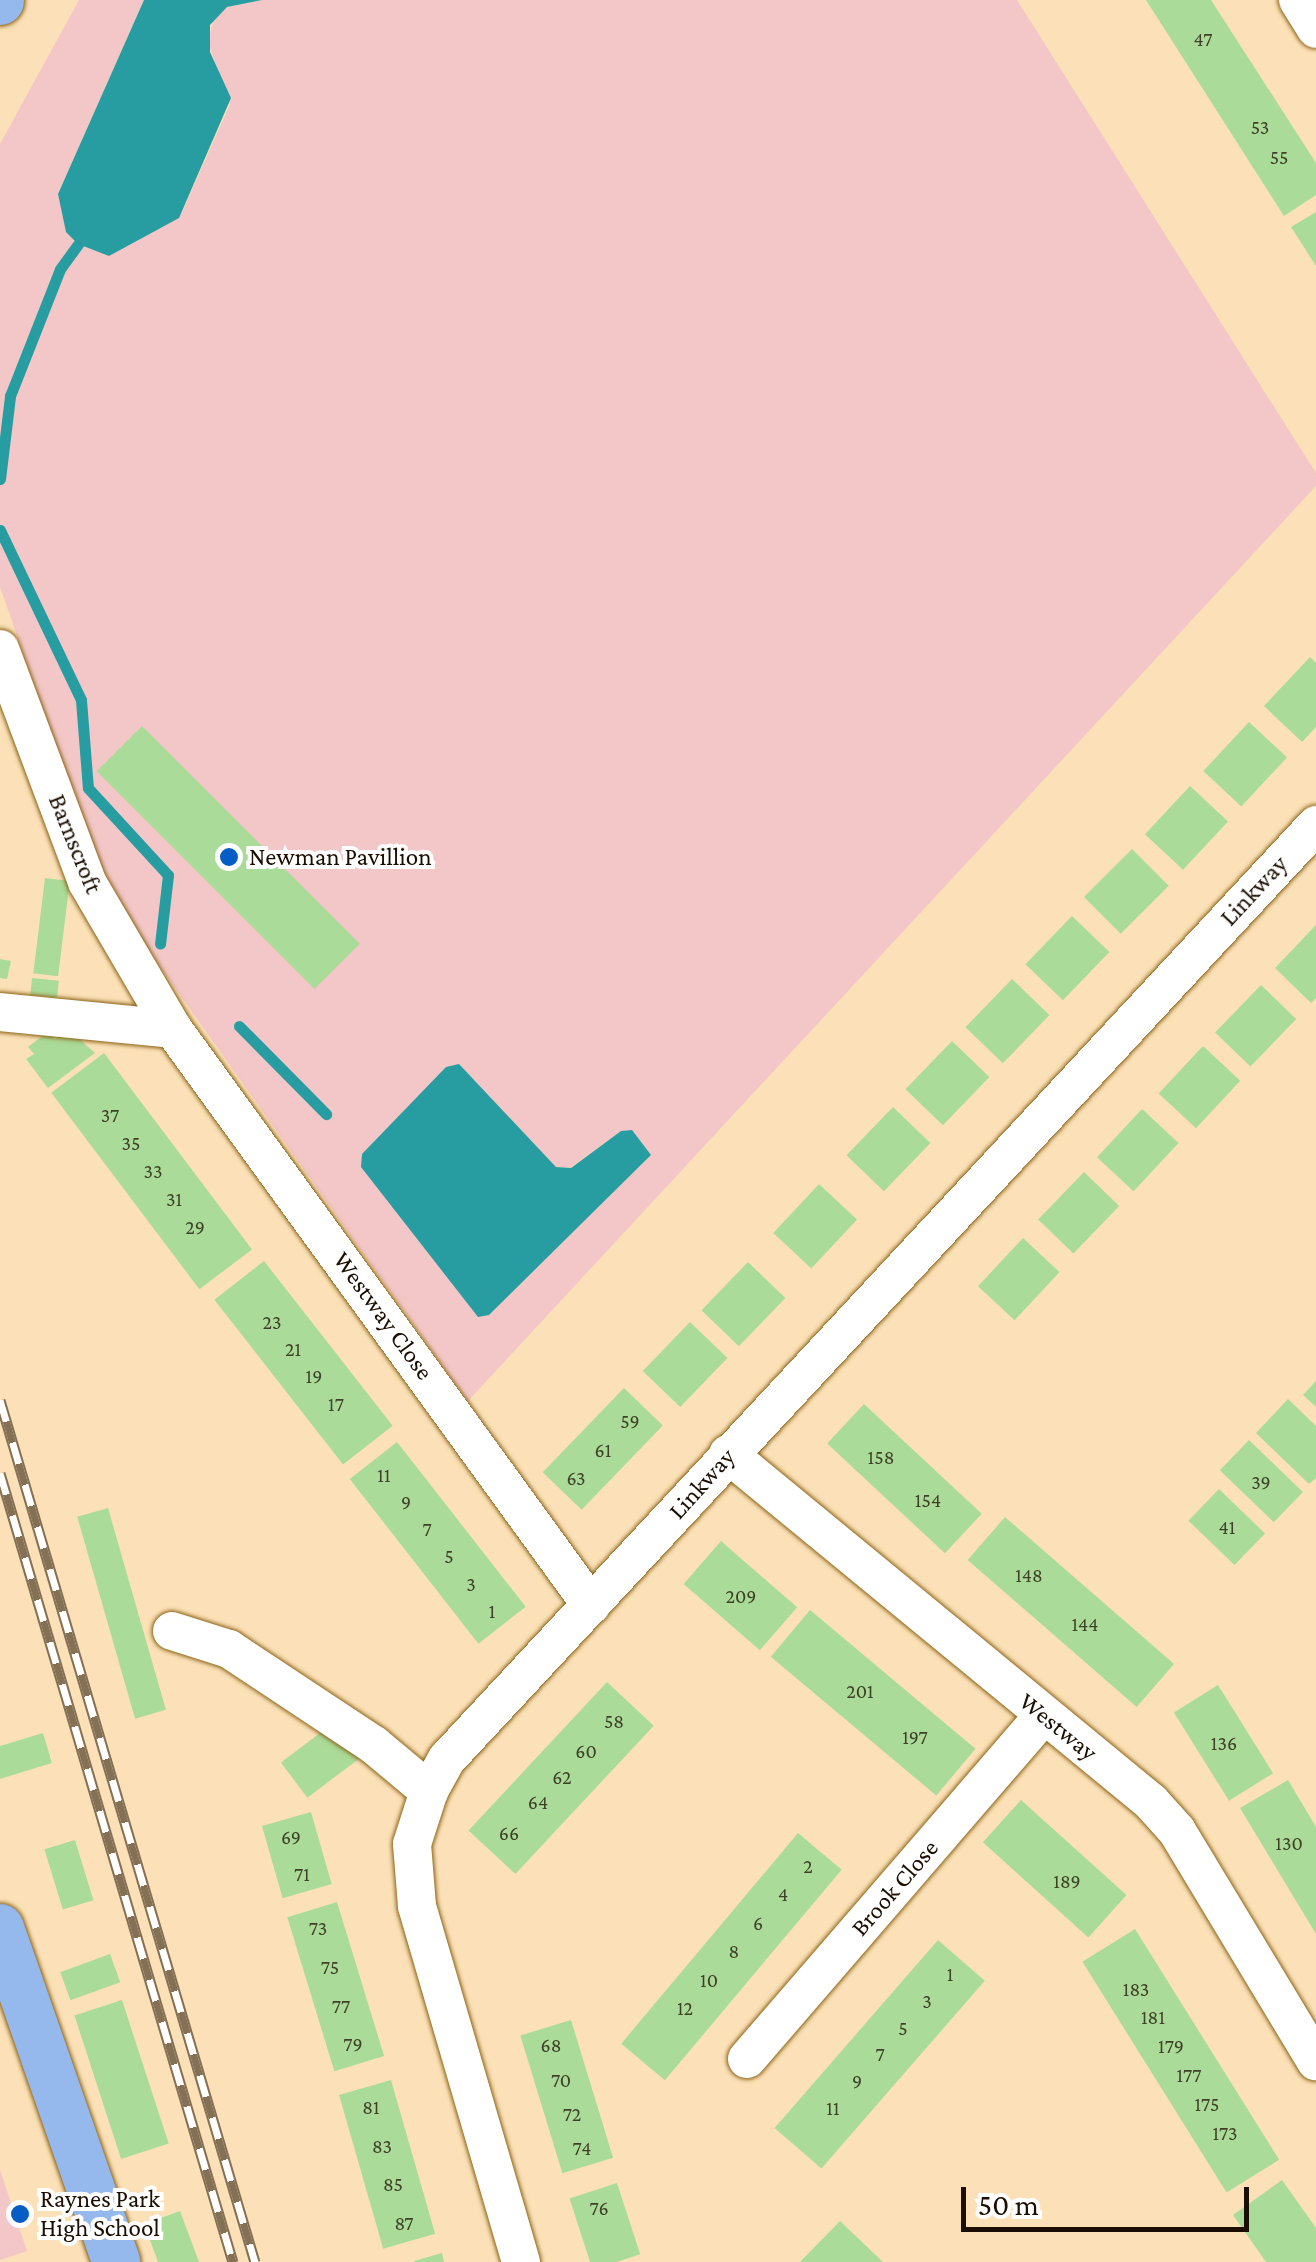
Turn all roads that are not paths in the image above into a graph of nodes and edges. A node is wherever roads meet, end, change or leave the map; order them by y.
1 (1298, 0) edge
2 (1316, 29) edge
3 (0, 648) edge
4 (1316, 825) edge
5 (0, 1012) edge
6 (173, 1028) junction
7 (728, 1454) junction
8 (591, 1604) junction
9 (172, 1631) dead end
10 (1043, 1716) junction
11 (429, 1791) junction
12 (0, 1928) edge
13 (747, 2059) dead end
14 (1316, 2062) edge
15 (116, 2262) edge
16 (521, 2262) edge

1 - 2 street
3 - 6 street, Barnscroft
4 - 7 street, Linkway
5 - 6 street
6 - 8 street, Westway Close
7 - 8 street, Linkway
7 - 10 street, Westway
8 - 11 street, Linkway
9 - 11 street
10 - 13 street, Brook Close
10 - 14 street, Westway
11 - 16 street, Linkway
12 - 15 main road

